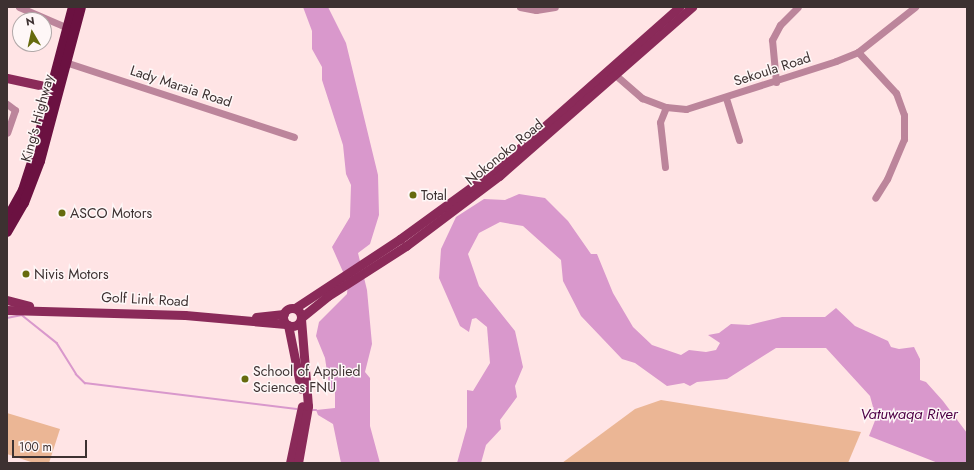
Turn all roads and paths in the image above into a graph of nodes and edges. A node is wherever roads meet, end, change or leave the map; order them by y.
1 (19, 7) edge
2 (73, 7) edge
3 (81, 7) edge
4 (520, 7) edge
5 (555, 7) edge
6 (679, 7) edge
7 (692, 7) edge
8 (798, 7) edge
9 (915, 7) edge
10 (68, 28) junction
11 (858, 52) junction
12 (63, 62) junction
13 (612, 72) junction
14 (7, 78) edge
15 (776, 82) junction
16 (56, 88) junction
17 (726, 98) junction
18 (7, 104) edge
19 (666, 107) junction
20 (7, 133) edge
21 (294, 137) dead end
22 (739, 140) dead end
23 (665, 167) dead end
24 (874, 198) dead end
25 (7, 219) edge
26 (7, 232) edge
27 (341, 283) junction
28 (7, 300) edge
29 (295, 308) junction
30 (40, 309) junction
31 (7, 310) edge
32 (302, 318) junction
33 (286, 321) junction
34 (290, 463) edge
35 (298, 463) edge

1 - 10 street
2 - 10 highway, King's Highway
3 - 12 highway, King's Highway
4 - 5 street
6 - 13 main road, Nokonoko Road
7 - 13 main road, Nokonoko Road
8 - 15 street
9 - 11 street, Sekoula Road
10 - 12 highway, King's Highway
11 - 15 street, Sekoula Road
11 - 24 street
12 - 16 highway, King's Highway
12 - 21 street, Lady Maraia Road
13 - 19 street, Sekoula Road
13 - 27 main road, Nokonoko Road
14 - 16 main road
15 - 17 street, Sekoula Road
16 - 25 highway, King's Highway
16 - 26 highway, King's Highway
17 - 19 street, Sekoula Road
17 - 22 street
18 - 20 street
19 - 23 street
27 - 29 main road, Nokonoko Road
27 - 32 main road, Nokonoko Road
28 - 30 main road, Golf Link Road
29 - 32 main road
29 - 33 main road, Nokonoko Road
30 - 31 main road, Golf Link Road
30 - 33 main road, Golf Link Road
32 - 33 main road, Nokonoko Road
32 - 35 main road
33 - 34 main road

